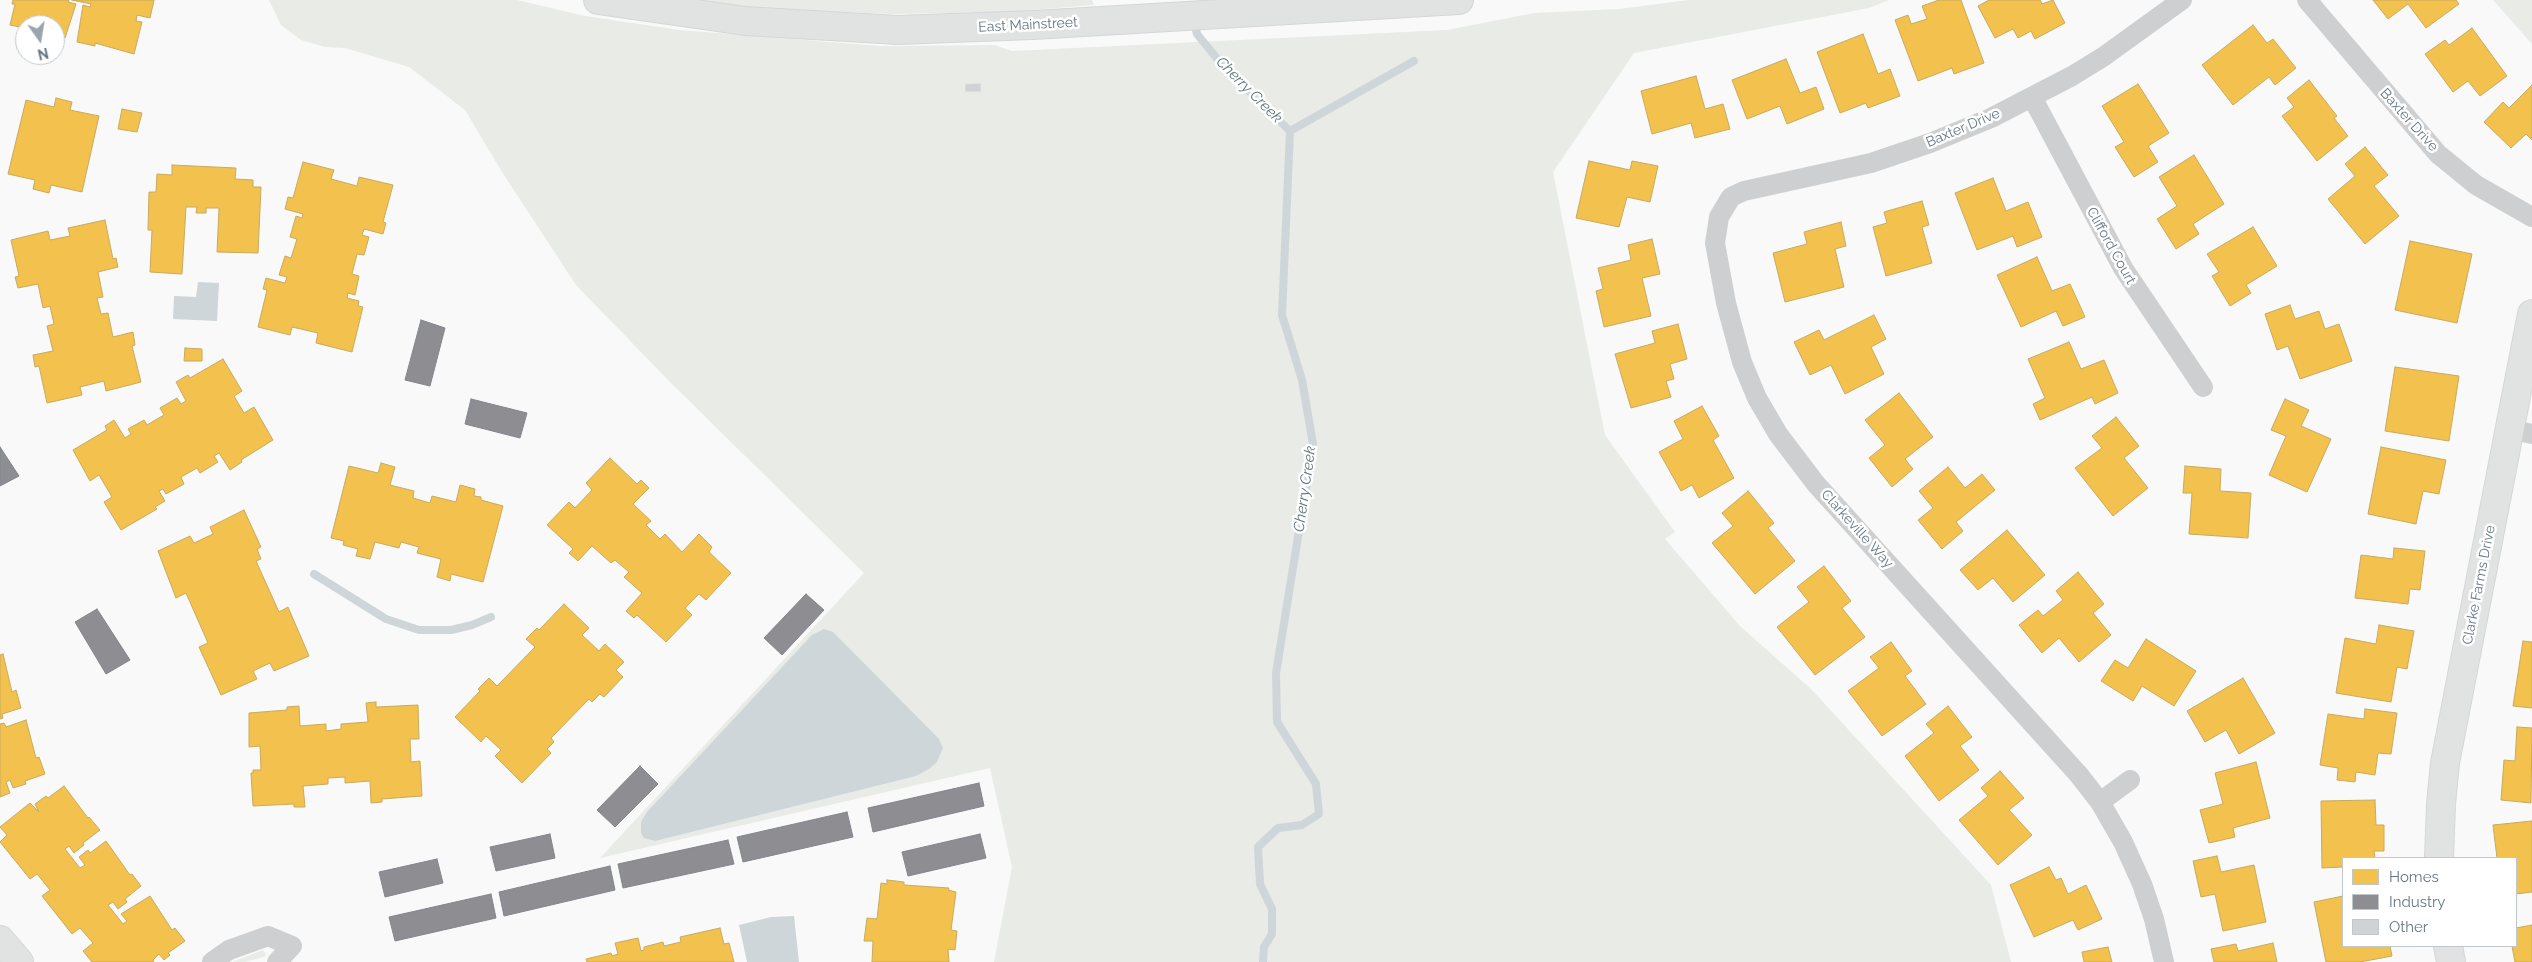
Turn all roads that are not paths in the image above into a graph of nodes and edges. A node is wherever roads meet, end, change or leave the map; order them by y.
1 (598, 0) edge
2 (1459, 0) edge
3 (2182, 0) edge
4 (2307, 0) edge
5 (2032, 97) junction
6 (1724, 206) joint
7 (2532, 217) edge
8 (2532, 314) edge
9 (2203, 387) dead end
10 (2520, 432) edge
11 (2130, 780) dead end
12 (2100, 802) junction
13 (2439, 857) edge
14 (0, 940) edge
15 (2448, 947) edge
16 (18, 962) edge
17 (212, 962) edge
18 (278, 962) edge
19 (2164, 962) edge
20 (2451, 962) edge

1 - 2 main road, East Mainstreet
3 - 5 street, Baxter Drive
4 - 7 street, Baxter Drive
5 - 6 street, Baxter Drive
5 - 9 street, Clifford Court
6 - 12 street, Clarkeville Way
8 - 10 main road, Clarke Farms Drive
10 - 13 main road, Clarke Farms Drive
11 - 12 street
12 - 19 street, Clarkeville Way
14 - 16 main road
15 - 20 main road
17 - 18 street

